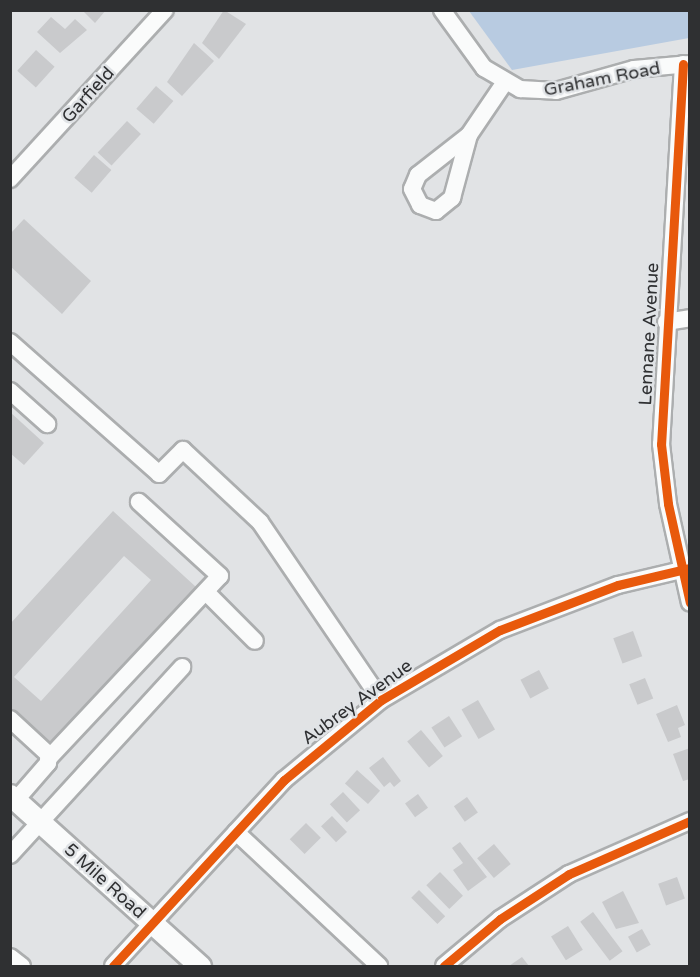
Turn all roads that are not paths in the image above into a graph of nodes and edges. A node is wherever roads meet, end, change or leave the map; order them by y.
1 (165, 10) edge
2 (442, 10) edge
3 (686, 64) edge
4 (505, 82) junction
5 (469, 135) dead end
6 (10, 179) edge
7 (690, 318) edge
8 (666, 322) junction
9 (10, 342) edge
10 (10, 390) edge
11 (47, 424) dead end
12 (139, 502) dead end
13 (686, 569) edge
14 (206, 592) junction
15 (690, 603) edge
16 (255, 641) dead end
17 (182, 667) dead end
18 (381, 700) junction
19 (10, 719) edge
20 (48, 759) junction
21 (13, 798) edge
22 (690, 821) edge
23 (40, 822) junction
24 (236, 832) junction
25 (10, 855) edge
26 (152, 924) junction
27 (10, 957) edge
28 (21, 966) edge
29 (113, 966) edge
30 (200, 966) edge
31 (379, 966) edge
32 (444, 966) edge

1 - 6 street, Garfield
2 - 4 street, Graham Road
3 - 4 street, Graham Road
3 - 8 street, Lennane Avenue
4 - 5 street
7 - 8 street
8 - 13 street, Lennane Avenue
9 - 18 street
10 - 11 street
12 - 14 street
13 - 15 street, Lennane Avenue
13 - 18 street, Aubrey Avenue
14 - 16 street
14 - 20 street
17 - 23 street
18 - 24 street, Aubrey Avenue
19 - 20 street
20 - 21 street
21 - 23 main road, 5 Mile Road
22 - 32 street
23 - 25 street
23 - 26 main road, 5 Mile Road
24 - 26 street, Aubrey Avenue
24 - 31 street
26 - 29 street, Aubrey Avenue
26 - 30 main road, 5 Mile Road
27 - 28 street

